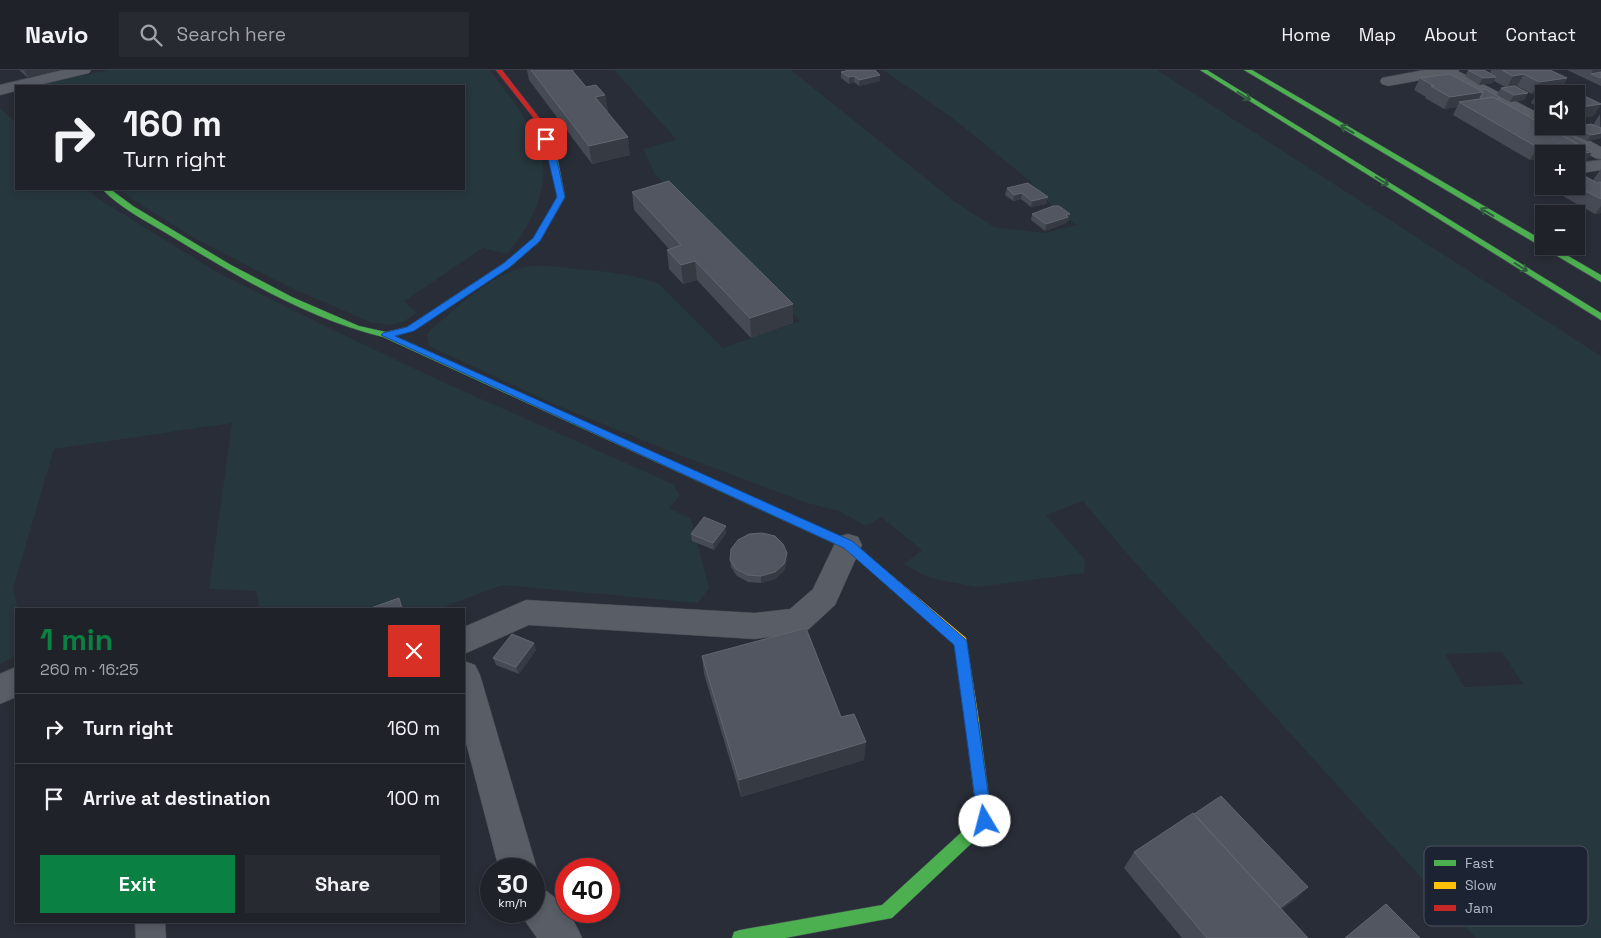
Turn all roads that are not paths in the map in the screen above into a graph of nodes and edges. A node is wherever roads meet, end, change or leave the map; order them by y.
1 (83, 70) edge
2 (500, 70) edge
3 (1203, 70) edge
4 (1247, 70) edge
5 (1447, 70) edge
6 (1388, 81) dead end
7 (36, 85) edge
8 (1535, 118) edge
9 (1566, 135) edge
10 (1601, 154) edge
11 (1601, 165) edge
12 (1585, 168) edge
13 (107, 190) edge
14 (1535, 241) edge
15 (1560, 255) edge
16 (1601, 279) edge
17 (1601, 317) edge
18 (386, 335) junction
19 (848, 545) junction
20 (465, 641) edge
21 (465, 680) edge
22 (15, 682) edge
23 (0, 690) edge
24 (515, 858) edge
25 (545, 917) edge
26 (150, 923) edge
27 (151, 938) edge
28 (562, 938) edge
29 (740, 938) edge

1 - 7 street
2 - 18 main road
3 -> 17 main road
14 -> 4 main road
5 - 6 street
5 - 8 street
9 - 10 street
11 - 12 street
13 - 18 main road
15 - 16 main road
18 - 19 main road
19 - 20 street
19 - 29 main road
21 - 24 street
22 - 23 street
25 - 28 street
26 - 27 lane

